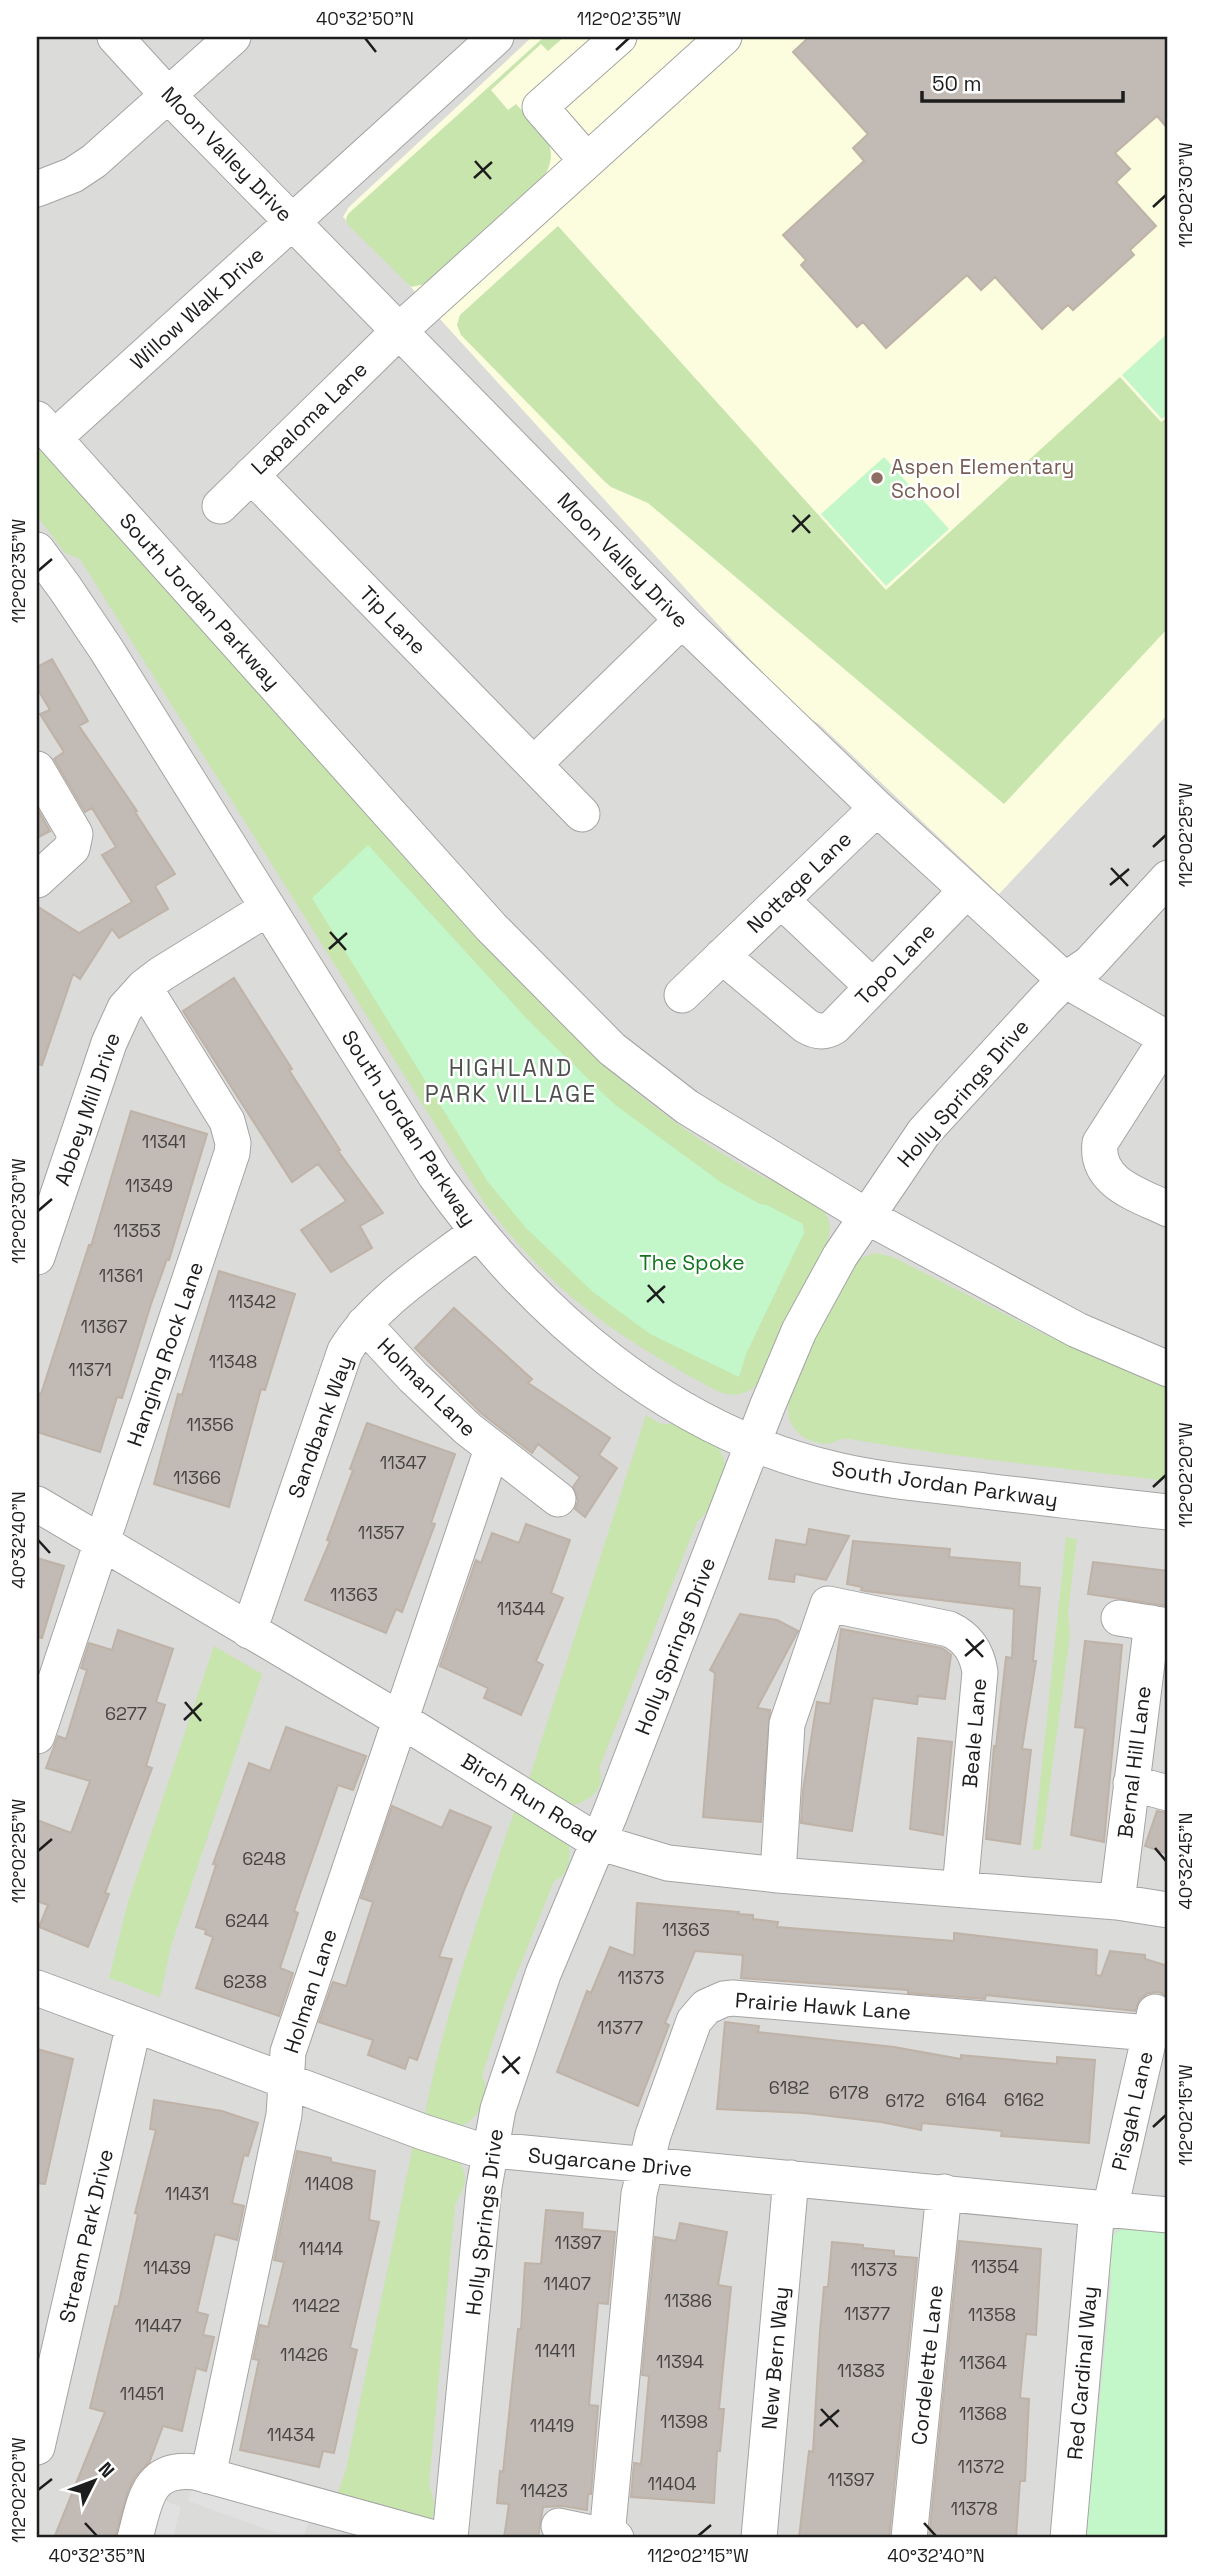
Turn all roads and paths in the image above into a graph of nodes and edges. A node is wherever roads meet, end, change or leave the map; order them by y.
1 (115, 37) edge
2 (233, 37) edge
3 (496, 37) edge
4 (619, 37) edge
5 (724, 37) edge
6 (168, 95) junction
7 (587, 161) junction
8 (39, 184) edge
9 (292, 222) junction
10 (399, 331) junction
11 (45, 429) edge
12 (251, 475) junction
13 (220, 506) dead end
14 (37, 550) edge
15 (682, 620) junction
16 (534, 765) junction
17 (37, 769) edge
18 (877, 808) junction
19 (582, 814) dead end
20 (1168, 878) edge
21 (37, 880) edge
22 (967, 890) junction
23 (781, 900) junction
24 (268, 908) junction
25 (722, 957) junction
26 (1065, 980) junction
27 (144, 987) junction
28 (873, 987) junction
29 (682, 995) dead end
30 (1168, 1039) edge
31 (1168, 1209) edge
32 (868, 1217) junction
33 (477, 1232) junction
34 (37, 1257) edge
35 (364, 1324) junction
36 (1168, 1369) edge
37 (753, 1443) junction
38 (492, 1449) junction
39 (558, 1499) dead end
40 (37, 1504) edge
41 (1168, 1512) edge
42 (102, 1543) junction
43 (1146, 1622) edge
44 (249, 1631) junction
45 (401, 1720) junction
46 (37, 1736) edge
47 (1131, 1783) junction
48 (1168, 1793) edge
49 (598, 1842) junction
50 (778, 1875) junction
51 (960, 1889) junction
52 (1117, 1902) junction
53 (1168, 1910) edge
54 (37, 1988) edge
55 (1153, 2022) joint
56 (134, 2024) junction
57 (287, 2081) junction
58 (491, 2150) junction
59 (646, 2165) junction
60 (791, 2178) junction
61 (944, 2192) junction
62 (1104, 2209) junction
63 (1168, 2215) edge
64 (37, 2447) edge
65 (208, 2476) junction
66 (559, 2526) dead end
67 (611, 2537) edge
68 (135, 2538) edge
69 (434, 2538) edge
70 (450, 2538) edge
71 (759, 2538) edge
72 (909, 2538) edge
73 (1068, 2538) edge

1 - 6 street, Moon Valley Drive
2 - 6 street
3 - 9 street, Willow Walk Drive
4 - 7 street
5 - 7 street, Lapaloma Lane
6 - 8 street
6 - 9 street, Moon Valley Drive
7 - 10 street, Lapaloma Lane
9 - 10 street, Moon Valley Drive
9 - 11 street, Willow Walk Drive
10 - 12 street, Lapaloma Lane
10 - 15 street, Moon Valley Drive
11 - 32 street, South Jordan Parkway
12 - 13 street, Lapaloma Lane
12 - 16 street, Tip Lane
14 - 24 street, South Jordan Parkway
15 - 16 street
15 - 18 street, Moon Valley Drive
16 - 19 street, Tip Lane
17 - 21 street
18 - 22 street, Moon Valley Drive
18 - 23 street, Nottage Lane
20 - 26 street, Holly Springs Drive
22 - 26 street, Moon Valley Drive
22 - 28 street, Topo Lane
23 - 25 street, Nottage Lane
23 - 28 street
24 - 27 street, Abbey Mill Drive
24 - 33 street, South Jordan Parkway
25 - 28 street, Topo Lane
25 - 29 street, Nottage Lane
26 - 30 street, Moon Valley Drive
26 - 32 street, Holly Springs Drive
27 - 34 street, Abbey Mill Drive
27 - 42 street, Hanging Rock Lane
30 - 31 street
32 - 36 street, South Jordan Parkway
32 - 37 street, Holly Springs Drive
33 - 35 street, Sandbank Way
33 - 37 street, South Jordan Parkway
35 - 38 street, Holman Lane
35 - 44 street, Sandbank Way
37 - 41 street, South Jordan Parkway
37 - 49 street, Holly Springs Drive
38 - 39 street, Holman Lane
38 - 45 street, Holman Lane
40 - 42 street, Birch Run Road
42 - 44 street, Birch Run Road
42 - 46 street, Hanging Rock Lane
43 - 47 street, Bernal Hill Lane
44 - 45 street, Birch Run Road
45 - 49 street, Birch Run Road
45 - 57 street, Holman Lane
47 - 48 street
47 - 52 street, Bernal Hill Lane
49 - 50 street, Birch Run Road
49 - 58 street, Holly Springs Drive
50 - 51 street, Birch Run Road
50 - 51 street, Beale Lane
51 - 52 street, Birch Run Road
52 - 53 street, Birch Run Road
54 - 56 street, Sugarcane Drive
55 - 59 street, Prairie Hawk Lane
55 - 62 street, Pisgah Lane
56 - 57 street, Sugarcane Drive
56 - 64 street, Stream Park Drive
57 - 58 street, Sugarcane Drive
57 - 65 street, Holman Lane
58 - 59 street, Sugarcane Drive
58 - 70 street, Holly Springs Drive
59 - 60 street, Sugarcane Drive
59 - 67 street, Prairie Hawk Lane
60 - 61 street, Sugarcane Drive
60 - 71 street, New Bern Way
61 - 62 street, Sugarcane Drive
61 - 72 street, Cordelette Lane
62 - 63 street, Sugarcane Drive
62 - 73 street, Red Cardinal Way
65 - 68 street
65 - 69 street
66 - 67 street

